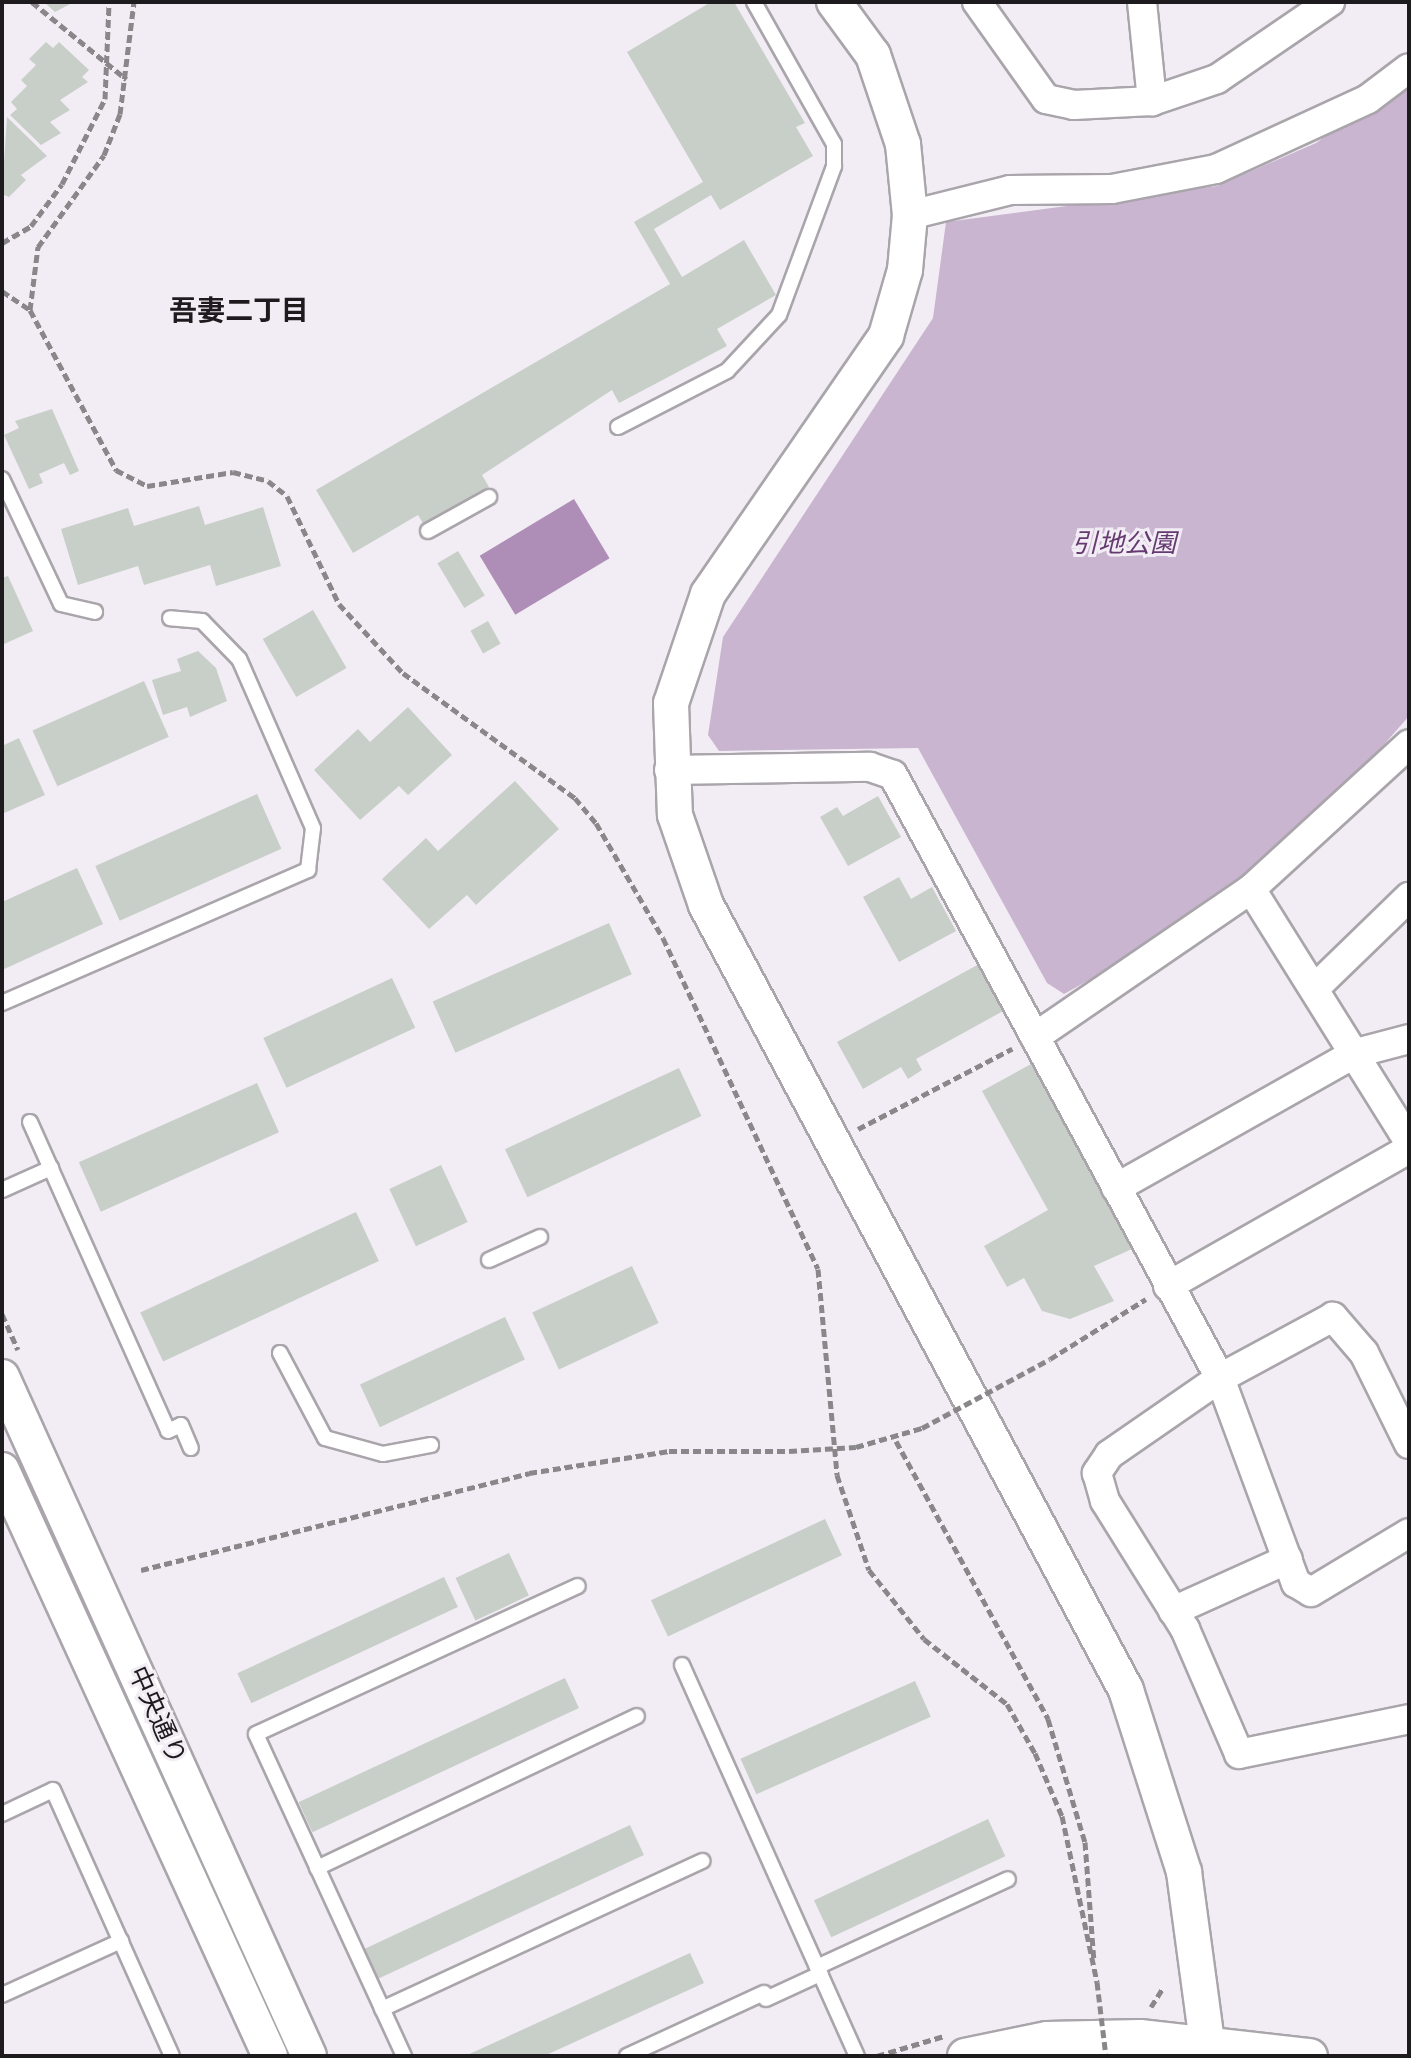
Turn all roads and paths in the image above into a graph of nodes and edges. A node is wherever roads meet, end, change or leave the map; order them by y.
1 (32, 2) edge
2 (109, 2) edge
3 (134, 2) edge
4 (754, 2) edge
5 (834, 2) edge
6 (977, 2) edge
7 (1142, 2) edge
8 (1330, 2) edge
9 (106, 65) junction
10 (1409, 68) edge
11 (126, 79) junction
12 (1152, 101) junction
13 (910, 215) junction
14 (2, 243) edge
15 (2, 291) edge
16 (30, 310) junction
17 (618, 427) dead end
18 (2, 479) edge
19 (489, 497) dead end
20 (428, 531) dead end
21 (95, 612) dead end
22 (170, 618) dead end
23 (1409, 744) edge
24 (669, 770) junction
25 (1251, 889) junction
26 (1409, 897) edge
27 (1315, 988) junction
28 (2, 1003) edge
29 (1035, 1037) junction
30 (1409, 1039) edge
31 (1356, 1053) junction
32 (30, 1122) dead end
33 (852, 1132) dead end
34 (1409, 1142) edge
35 (1409, 1149) edge
36 (51, 1168) junction
37 (1116, 1188) junction
38 (2, 1190) edge
39 (540, 1237) dead end
40 (489, 1260) dead end
41 (1168, 1286) junction
42 (280, 1353) dead end
43 (2, 1377) edge
44 (1220, 1378) junction
45 (896, 1441) junction
46 (1409, 1444) edge
47 (431, 1445) dead end
48 (191, 1448) dead end
49 (2, 1470) edge
50 (1409, 1533) edge
51 (1288, 1559) junction
52 (141, 1570) dead end
53 (578, 1586) dead end
54 (1173, 1611) junction
55 (682, 1665) dead end
56 (637, 1716) dead end
57 (1409, 1719) edge
58 (2, 1814) edge
59 (703, 1861) dead end
60 (317, 1868) junction
61 (1008, 1879) dead end
62 (121, 1941) junction
63 (818, 1970) junction
64 (1094, 1971) junction
65 (2, 1995) edge
66 (382, 2009) junction
67 (1208, 2049) edge
68 (172, 2056) edge
69 (270, 2056) edge
70 (309, 2056) edge
71 (404, 2056) edge
72 (627, 2056) edge
73 (857, 2056) edge
74 (965, 2056) edge
75 (1106, 2056) edge
76 (1310, 2056) edge

1 - 9 path
2 - 9 path
3 - 11 path
4 - 17 lane
5 - 13 street
6 - 12 street
7 - 12 street
8 - 12 street
9 - 11 path
9 - 14 path
10 - 13 street
11 - 16 path
13 - 24 street
15 - 16 path
16 - 64 path
18 - 21 lane
19 - 20 lane
22 - 28 lane
23 - 25 street
24 - 29 street
24 - 67 street
25 - 27 street
25 - 29 street
26 - 27 street
27 - 31 street
29 - 33 path
29 - 37 street
30 - 31 street
31 - 34 street
31 - 37 street
32 - 36 lane
35 - 41 street
36 - 38 lane
36 - 48 lane
37 - 41 street
39 - 40 lane
41 - 44 street
41 - 45 path, bridge
42 - 47 lane
43 - 70 street, 中央通り
44 - 46 street
44 - 51 street
44 - 54 street
45 - 52 path, bridge
45 - 64 path
49 - 69 street, 中央通り
50 - 51 street
51 - 54 street
53 - 60 lane
54 - 57 street
55 - 63 lane
56 - 60 lane
58 - 62 lane
59 - 66 lane
60 - 66 lane
61 - 63 lane
62 - 65 lane
62 - 68 lane
63 - 72 lane
63 - 73 lane
64 - 75 path, bridge
66 - 71 lane
67 - 74 street
67 - 76 street

